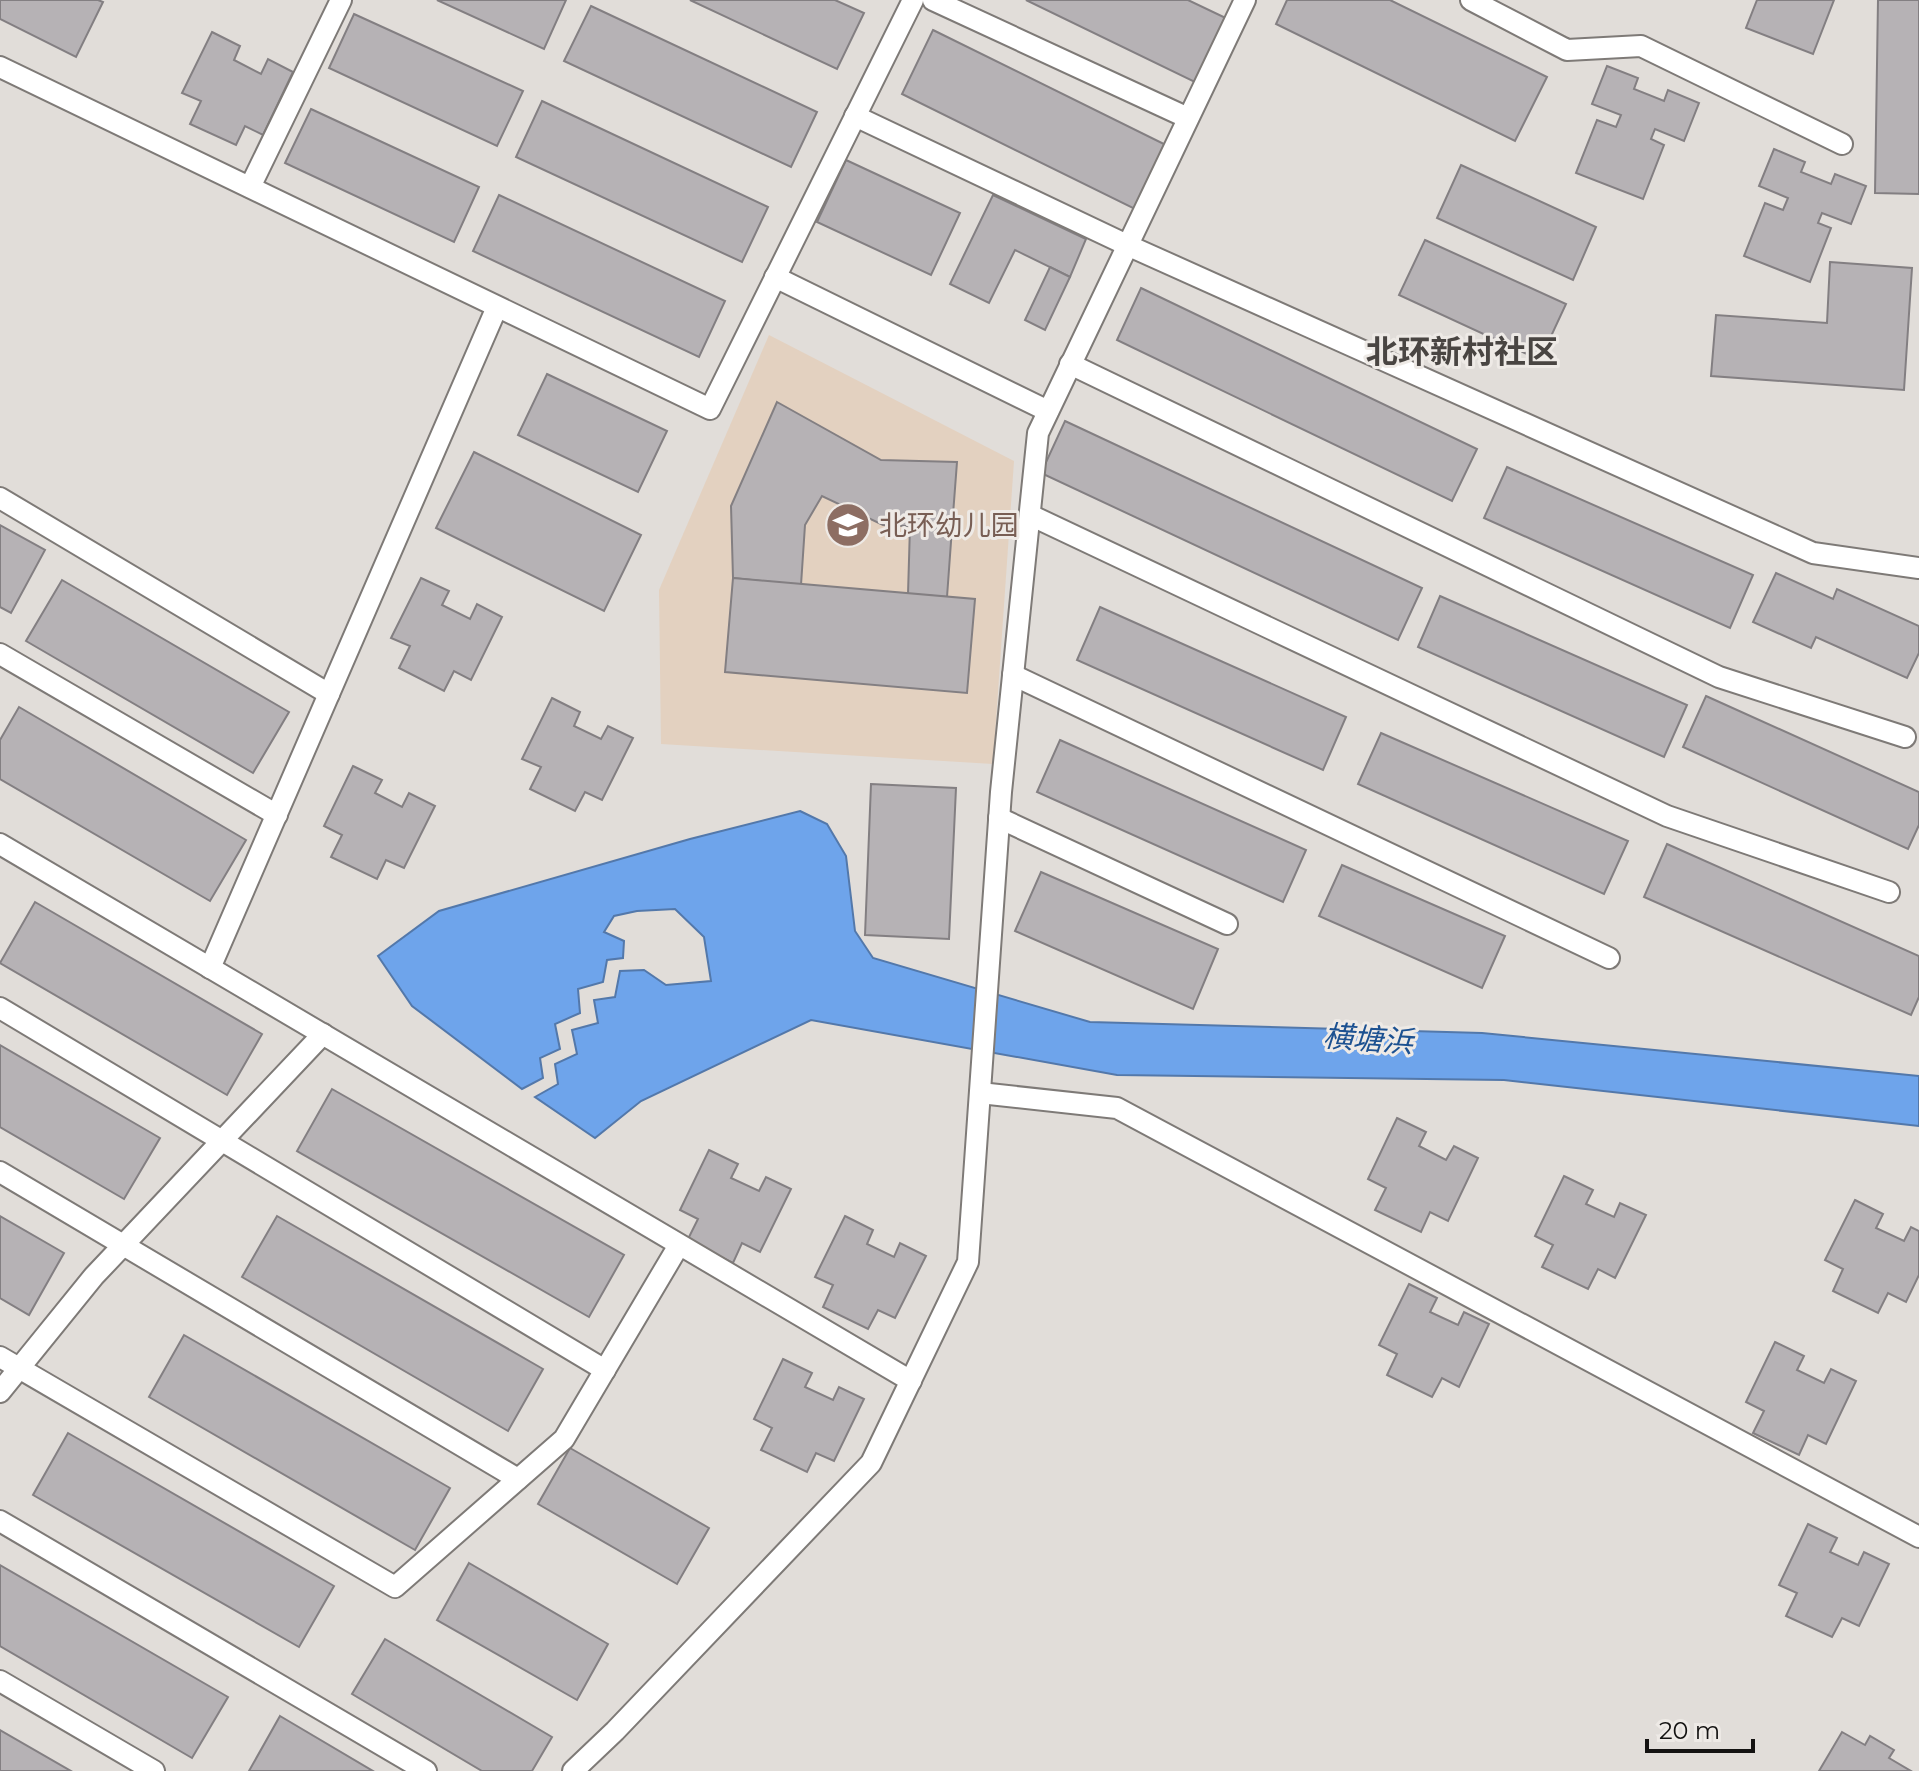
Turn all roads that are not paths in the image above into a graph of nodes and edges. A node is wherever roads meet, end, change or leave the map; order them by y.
1 (341, 0) edge
2 (913, 0) edge
3 (933, 0) edge
4 (1245, 0) edge
5 (1471, 0) edge
6 (0, 67) edge
7 (855, 116) junction
8 (1188, 118) junction
9 (1842, 144) dead end
10 (250, 187) junction
11 (1127, 245) junction
12 (775, 277) junction
13 (497, 307) junction
14 (1070, 364) junction
15 (1048, 411) junction
16 (0, 498) edge
17 (1030, 515) junction
18 (1919, 568) edge
19 (0, 654) edge
20 (1013, 675) junction
21 (329, 694) junction
22 (1905, 737) dead end
23 (277, 815) junction
24 (999, 818) junction
25 (0, 844) edge
26 (1889, 892) dead end
27 (1227, 924) dead end
28 (1609, 958) dead end
29 (210, 968) junction
30 (0, 1008) edge
31 (323, 1034) junction
32 (980, 1093) junction
33 (222, 1140) junction
34 (0, 1172) edge
35 (123, 1245) junction
36 (679, 1245) junction
37 (0, 1357) edge
38 (19, 1368) junction
39 (605, 1370) junction
40 (911, 1381) junction
41 (0, 1392) edge
42 (518, 1479) junction
43 (0, 1521) edge
44 (1919, 1537) edge
45 (0, 1681) edge
46 (154, 1771) edge
47 (426, 1771) edge
48 (573, 1771) edge

1 - 10 lane
2 - 7 lane
3 - 8 lane
4 - 8 lane
5 - 9 lane
6 - 10 lane
7 - 11 lane
7 - 12 lane
8 - 11 lane
10 - 13 lane
11 - 14 lane
11 - 18 lane
12 - 13 lane
12 - 15 lane
13 - 21 lane
14 - 15 lane
14 - 22 lane
15 - 17 lane
16 - 21 lane
17 - 20 lane
17 - 26 lane
19 - 23 lane
20 - 24 lane
20 - 28 lane
21 - 23 lane
23 - 29 lane
24 - 27 lane
24 - 32 lane
25 - 29 lane
29 - 31 lane
30 - 33 lane
31 - 33 lane
31 - 36 lane
32 - 40 lane
32 - 44 lane
33 - 35 lane
33 - 39 lane
34 - 35 lane
35 - 38 lane
35 - 42 lane
36 - 39 lane
36 - 40 lane
37 - 38 lane
38 - 41 lane
38 - 42 lane
39 - 42 lane
40 - 48 lane
43 - 47 lane
45 - 46 lane

